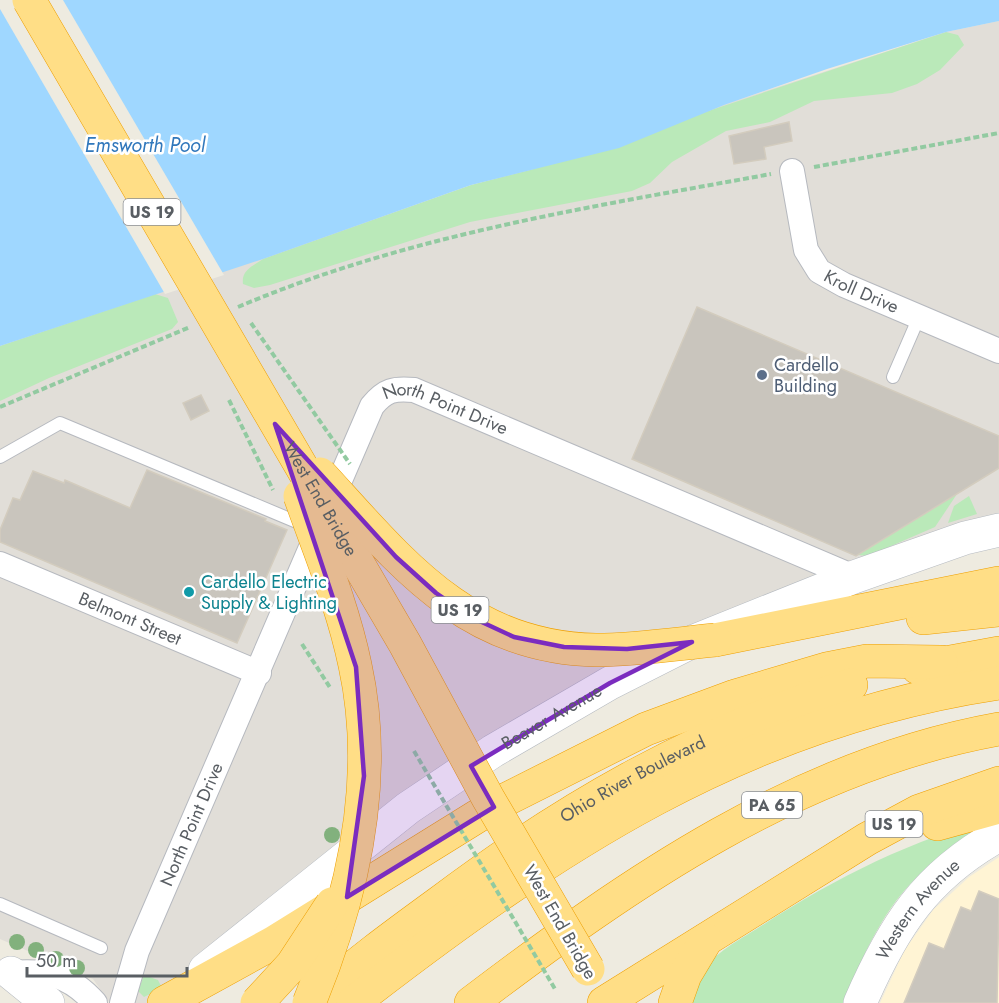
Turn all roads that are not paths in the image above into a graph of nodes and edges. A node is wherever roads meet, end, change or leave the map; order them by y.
1 (29, 0) edge
2 (792, 171) dead end
3 (919, 317) junction
4 (999, 351) edge
5 (893, 377) dead end
6 (275, 424) junction
7 (0, 457) edge
8 (999, 530) edge
9 (319, 531) junction
10 (0, 564) edge
11 (854, 577) junction
12 (999, 583) edge
13 (921, 608) junction
14 (999, 610) edge
15 (999, 653) edge
16 (940, 662) junction
17 (259, 673) junction
18 (999, 683) edge
19 (999, 729) edge
20 (999, 783) edge
21 (999, 807) edge
22 (999, 835) edge
23 (355, 854) junction
24 (797, 882) junction
25 (0, 904) edge
26 (709, 935) junction
27 (101, 948) dead end
28 (11, 973) joint
29 (606, 1002) edge
30 (48, 1003) edge
31 (95, 1003) edge
32 (122, 1003) edge
33 (162, 1003) edge
34 (257, 1003) edge
35 (311, 1003) edge
36 (352, 1003) edge
37 (471, 1003) edge
38 (675, 1003) edge
39 (860, 1003) edge

1 - 6 highway, West End Bridge / US 19, bridge
2 - 3 street, Kroll Drive
3 - 4 street, Kroll Drive
3 - 5 lane
6 - 13 highway, US 19, bridge
6 - 23 highway, bridge
6 - 29 highway, West End Bridge / US 19, bridge
7 - 9 lane
8 - 11 main road, Beaver Avenue
9 - 11 street, North Point Drive
9 - 17 street, North Point Drive
10 - 17 street, Belmont Street
11 - 33 main road, Beaver Avenue
12 - 13 highway
13 - 14 highway
15 - 16 highway, Ohio River Boulevard
16 - 33 highway
16 - 35 highway, Ohio River Boulevard
17 - 32 street, North Point Drive
18 - 36 highway
19 - 37 highway, PA 65
20 - 24 highway, US 19
21 - 24 highway
22 - 39 main road, Western Avenue
23 - 34 highway, bridge
23 - 35 highway, bridge
24 - 26 highway, US 19
25 - 27 lane
26 - 29 highway, US 19
26 - 38 highway
28 - 30 main road
28 - 31 street

